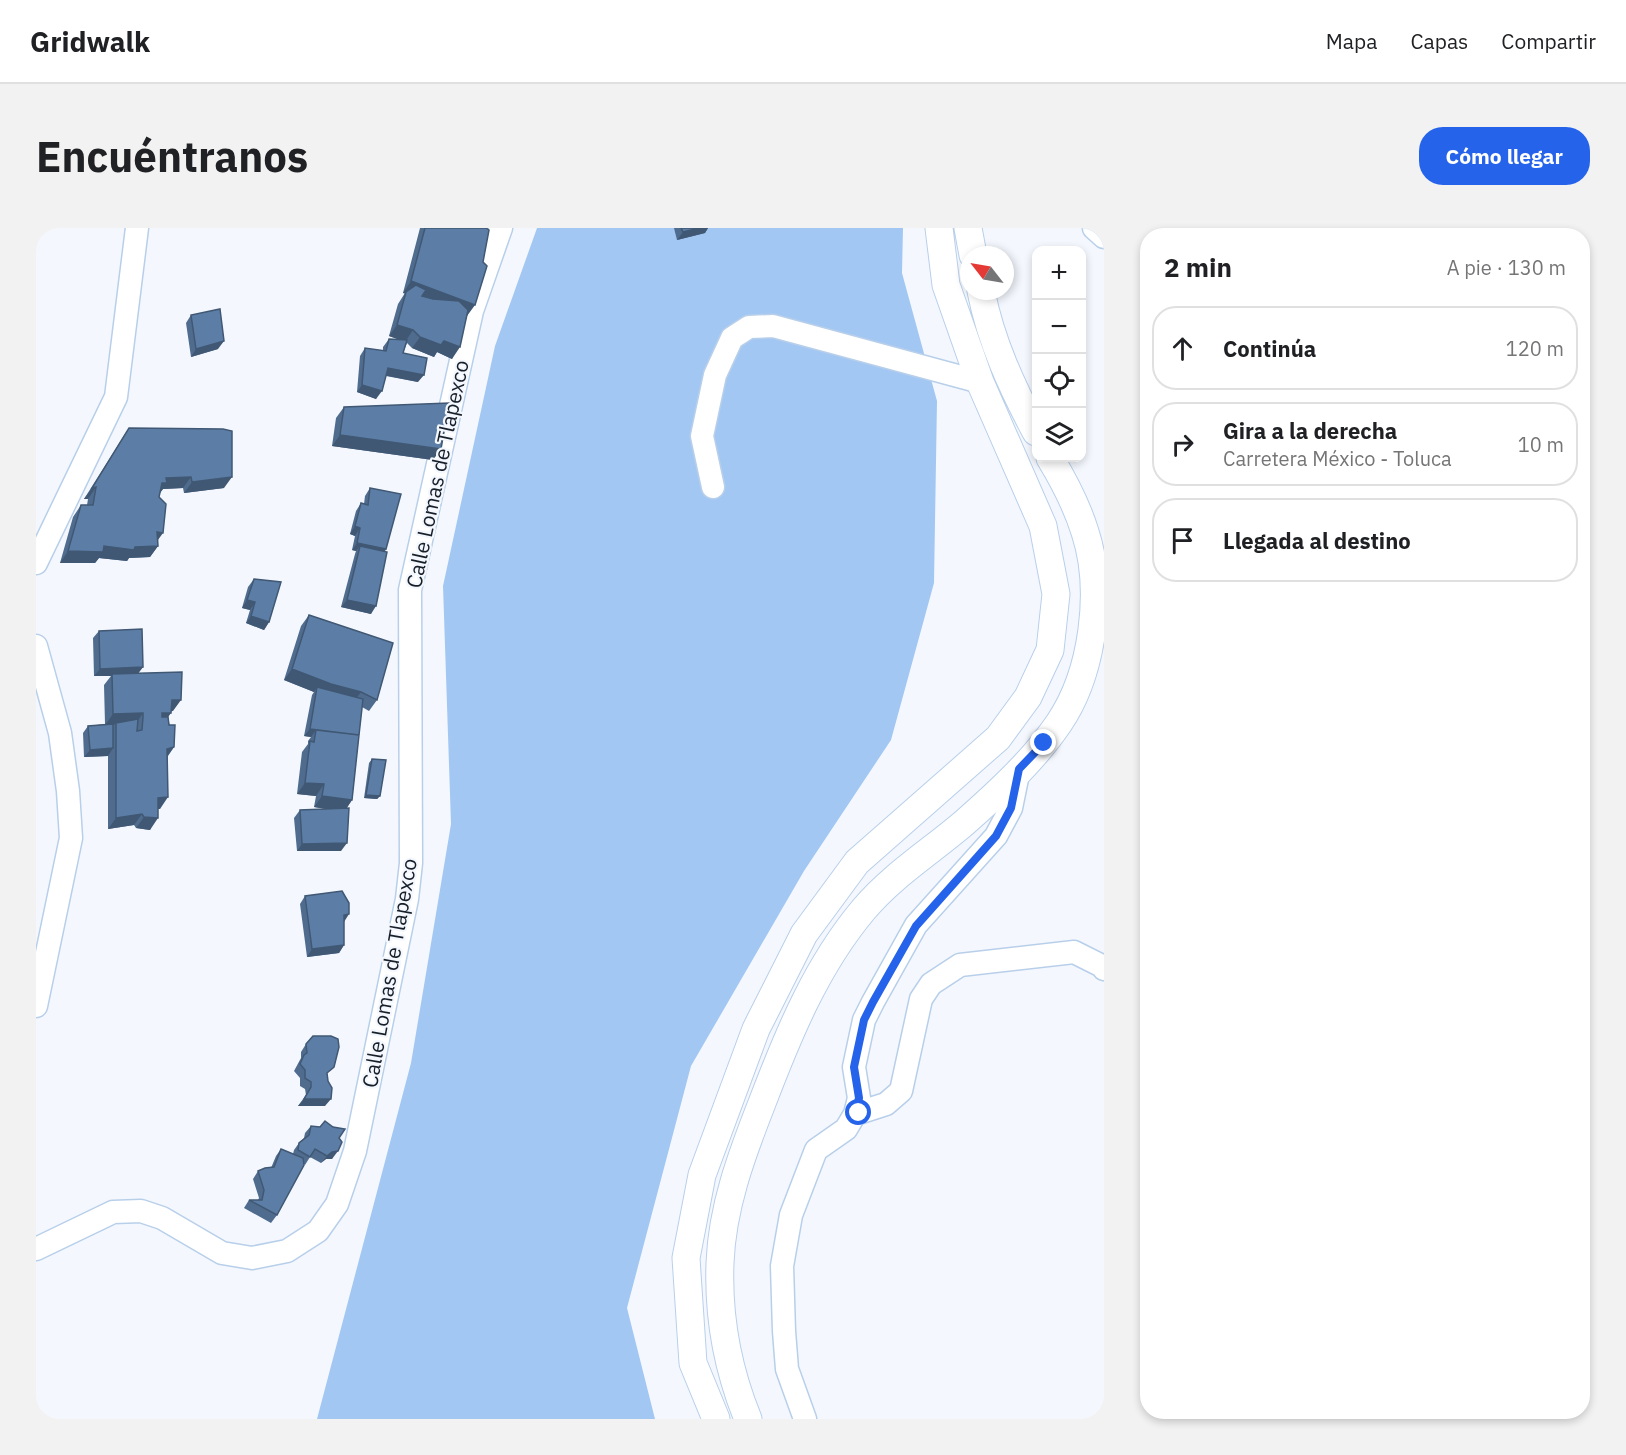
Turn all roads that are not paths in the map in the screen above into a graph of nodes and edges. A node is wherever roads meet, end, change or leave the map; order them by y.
1 (137, 228) edge
2 (501, 228) edge
3 (939, 228) edge
4 (968, 228) edge
5 (1094, 228) edge
6 (1104, 237) edge
7 (971, 246) edge
8 (984, 300) edge
9 (980, 382) junction
10 (1032, 425) edge
11 (1052, 462) edge
12 (713, 487) dead end
13 (36, 563) edge
14 (36, 646) edge
15 (1019, 769) junction
16 (1104, 969) edge
17 (36, 1006) edge
18 (855, 1114) junction
19 (36, 1249) edge
20 (716, 1419) edge
21 (748, 1419) edge
22 (805, 1419) edge

1 - 13 street
2 - 19 street, Calle Lomas de Tlapexco
3 - 9 main road
4 - 7 main road
5 - 6 street
8 - 10 main road
9 - 12 street
9 - 20 main road
11 - 15 main road
14 - 17 street
15 - 18 street
15 - 21 main road
16 - 18 street
18 - 22 street

